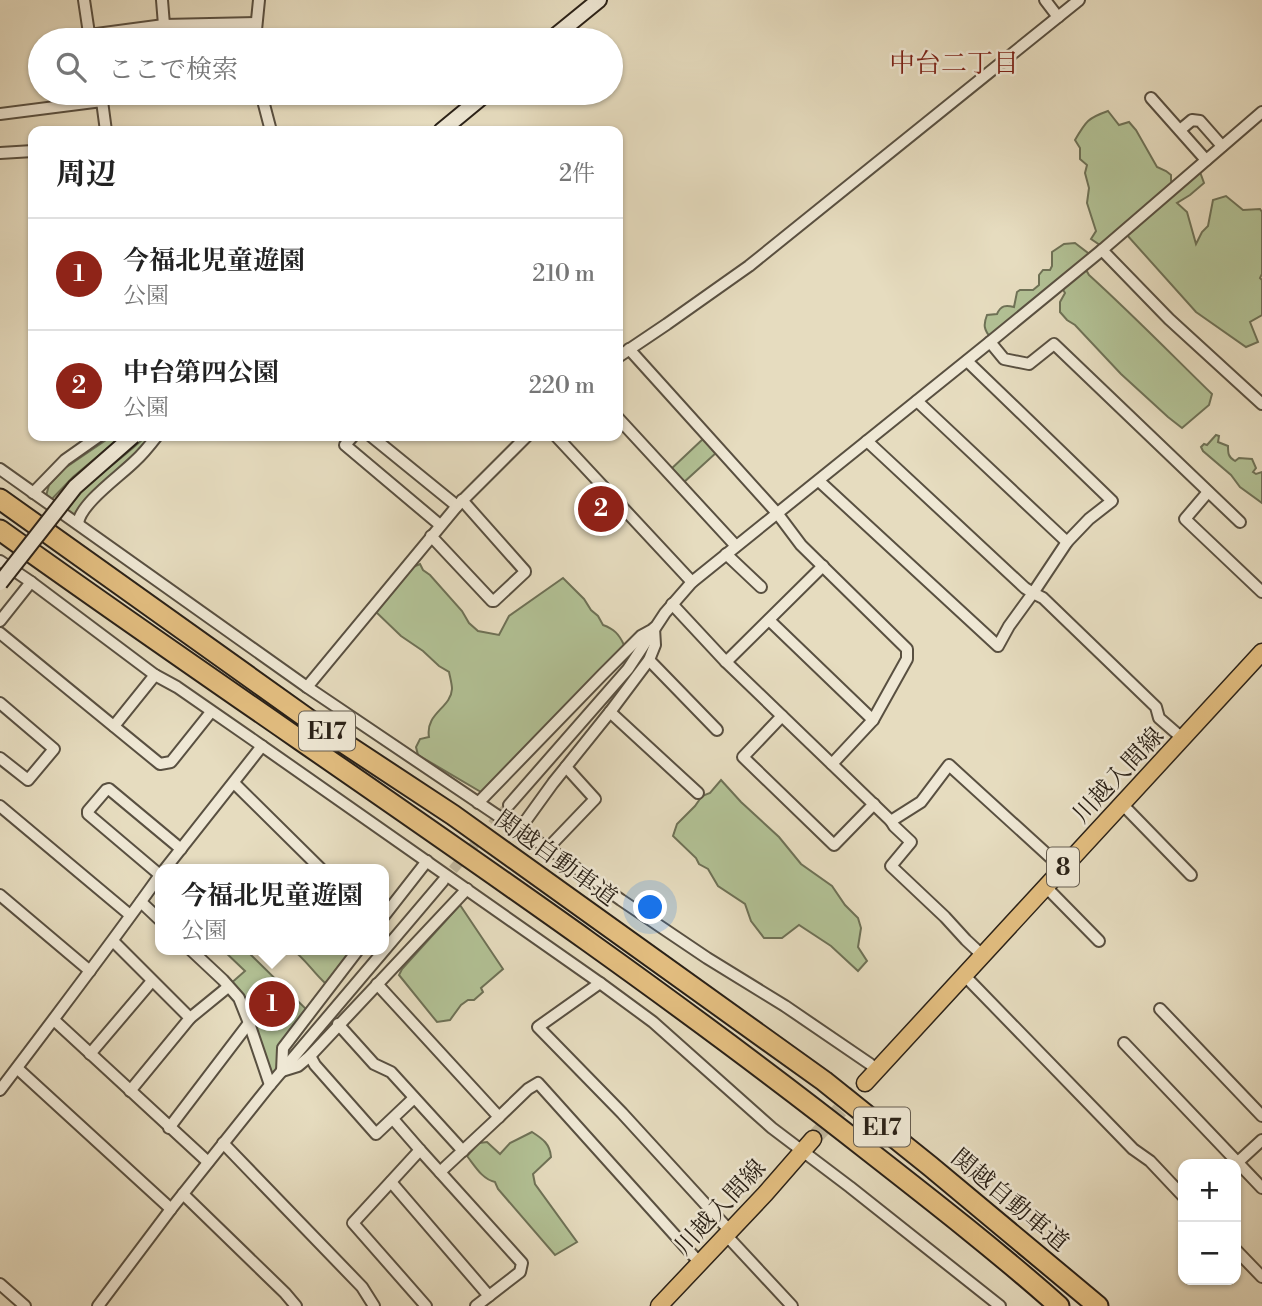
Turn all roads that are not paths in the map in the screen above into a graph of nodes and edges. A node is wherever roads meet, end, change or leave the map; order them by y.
1 (84, 0) edge
2 (162, 0) edge
3 (259, 0) edge
4 (1045, 0) edge
5 (1079, 0) edge
6 (591, 1) edge
7 (1058, 17) junction
8 (256, 23) junction
9 (164, 25) junction
10 (88, 28) edge
11 (147, 28) edge
12 (256, 28) edge
13 (563, 28) edge
14 (1151, 98) dead end
15 (53, 105) edge
16 (102, 105) edge
17 (264, 105) edge
18 (472, 105) edge
19 (1262, 112) edge
20 (0, 114) edge
21 (105, 126) edge
22 (270, 126) edge
23 (447, 126) edge
24 (1180, 130) junction
25 (1222, 146) junction
26 (28, 151) edge
27 (0, 153) edge
28 (1206, 160) junction
29 (1102, 250) junction
30 (990, 342) junction
31 (629, 349) junction
32 (623, 353) edge
33 (967, 361) junction
34 (917, 401) junction
35 (1262, 404) edge
36 (623, 423) edge
37 (92, 441) edge
38 (128, 441) edge
39 (153, 441) edge
40 (349, 441) edge
41 (378, 441) edge
42 (522, 441) edge
43 (561, 441) edge
44 (867, 441) junction
45 (0, 469) edge
46 (819, 481) junction
47 (1208, 492) junction
48 (33, 493) junction
49 (0, 499) edge
50 (459, 503) junction
51 (777, 513) junction
52 (1240, 522) dead end
53 (78, 523) junction
54 (440, 525) junction
55 (0, 530) edge
56 (431, 536) junction
57 (1067, 542) junction
58 (736, 547) junction
59 (726, 554) junction
60 (0, 561) edge
61 (823, 566) junction
62 (31, 582) junction
63 (692, 582) junction
64 (0, 583) edge
65 (761, 587) dead end
66 (1262, 592) edge
67 (1033, 593) junction
68 (672, 604) junction
69 (769, 620) junction
70 (0, 621) edge
71 (654, 628) junction
72 (0, 633) edge
73 (1262, 652) edge
74 (649, 660) junction
75 (726, 662) junction
76 (155, 675) junction
77 (307, 687) junction
78 (0, 703) edge
79 (211, 712) junction
80 (610, 712) junction
81 (782, 716) junction
82 (873, 720) junction
83 (114, 726) junction
84 (717, 730) dead end
85 (1182, 738) junction
86 (262, 746) junction
87 (0, 758) edge
88 (832, 764) junction
89 (566, 767) junction
90 (234, 783) junction
91 (698, 793) dead end
92 (478, 803) junction
93 (874, 804) junction
94 (1122, 804) junction
95 (509, 805) tunnel mouth
96 (0, 806) edge
97 (891, 821) junction
98 (519, 830) junction
99 (548, 848) junction
100 (181, 849) junction
101 (427, 861) junction
102 (169, 864) edge
103 (316, 864) edge
104 (1062, 868) junction
105 (155, 871) edge
106 (1191, 875) dead end
107 (443, 881) tunnel mouth
108 (155, 882) edge
109 (1045, 886) junction
110 (467, 889) junction
111 (0, 895) edge
112 (141, 902) junction
113 (389, 910) edge
114 (130, 915) junction
115 (155, 915) edge
116 (113, 942) junction
117 (1099, 942) dead end
118 (389, 945) edge
119 (196, 955) edge
120 (354, 955) edge
121 (381, 955) edge
122 (982, 955) junction
123 (90, 971) junction
124 (964, 975) junction
125 (152, 981) junction
126 (600, 983) junction
127 (377, 984) junction
128 (228, 987) junction
129 (1160, 1009) dead end
130 (190, 1018) junction
131 (54, 1020) junction
132 (249, 1023) junction
133 (338, 1024) junction
134 (1124, 1043) dead end
135 (90, 1054) junction
136 (310, 1056) junction
137 (18, 1069) junction
138 (877, 1071) junction
139 (282, 1072) junction
140 (865, 1083) tunnel mouth
141 (270, 1085) junction
142 (0, 1090) edge
143 (130, 1091) junction
144 (414, 1098) junction
145 (1262, 1116) edge
146 (499, 1117) junction
147 (393, 1119) junction
148 (169, 1128) junction
149 (1262, 1140) edge
150 (223, 1143) junction
151 (807, 1145) junction
152 (420, 1150) junction
153 (463, 1151) junction
154 (1234, 1159) edge
155 (1241, 1160) edge
156 (208, 1163) junction
157 (1241, 1166) edge
158 (440, 1172) junction
159 (391, 1182) junction
160 (1262, 1188) edge
161 (1178, 1191) edge
162 (183, 1194) junction
163 (171, 1209) junction
164 (728, 1233) junction
165 (1241, 1255) edge
166 (699, 1262) junction
167 (1262, 1277) edge
168 (0, 1284) edge
169 (489, 1296) junction
170 (25, 1306) edge
171 (98, 1306) edge
172 (296, 1306) edge
173 (374, 1306) edge
174 (426, 1306) edge
175 (475, 1306) edge
176 (659, 1306) edge
177 (792, 1306) edge
178 (1000, 1306) edge
179 (1059, 1306) edge
180 (1098, 1306) edge

1 - 10 street
2 - 9 street
3 - 8 street
4 - 7 street
5 - 7 street
6 - 13 street
7 - 31 street
8 - 9 street
8 - 12 street
9 - 11 street
14 - 24 street
15 - 20 street
16 - 21 street
17 - 22 street
18 - 23 street
19 - 25 street
24 - 25 street
24 - 28 street
25 - 28 street
26 - 27 street
28 - 29 street
29 - 30 street
29 - 35 street
30 - 33 street
30 - 47 street
31 - 32 street
31 - 51 street
33 - 34 street
33 - 57 street
34 - 44 street
34 - 57 street
36 - 58 street
37 - 48 street
38 - 64 street, bridge
39 - 53 street
40 - 54 street
41 - 50 street
42 - 50 street
43 - 63 street
44 - 46 street
44 - 67 street
45 - 48 street
46 - 51 street
46 - 67 street
47 - 52 street
47 - 66 street
48 - 53 street
49 - 180 highway, 関越自動車道 / E17
50 - 54 street
50 - 56 street
51 - 58 street
51 - 61 street
53 - 77 street
54 - 56 street
55 - 179 highway, 関越自動車道 / E17
56 - 77 street
57 - 67 street
58 - 59 street
59 - 63 street
59 - 65 street
60 - 62 street
61 - 69 street
61 - 82 street
62 - 70 street
62 - 76 street
63 - 68 street
67 - 85 street
68 - 71 street
68 - 75 street
69 - 75 street
69 - 82 street
71 - 74 street
71 - 92 street
71 - 95 street
72 - 83 street
73 - 85 main road, 川越入間線 / 8
74 - 80 street
74 - 84 street
75 - 81 street
76 - 79 street
76 - 83 street
77 - 92 street
78 - 87 street
79 - 83 street
79 - 86 street
80 - 89 street
80 - 91 street
81 - 88 street
81 - 93 street
82 - 88 street
85 - 94 main road, 川越入間線 / 8
86 - 90 street
86 - 101 street
88 - 93 street
89 - 98 street
89 - 99 street
90 - 100 street
90 - 103 street
92 - 98 street
93 - 97 street
94 - 104 main road, 川越入間線 / 8
94 - 106 street
96 - 114 street
97 - 104 street
97 - 122 street
98 - 99 street
99 - 138 street
100 - 102 street
100 - 105 street
101 - 110 street
101 - 113 street
104 - 109 main road, 川越入間線 / 8
107 - 118 street
108 - 112 street
109 - 117 street
109 - 122 main road, 川越入間線 / 8
110 - 126 street
110 - 127 street
111 - 123 street
112 - 114 street
112 - 115 street
114 - 116 street
116 - 123 street
116 - 125 street
119 - 128 street
120 - 139 street
121 - 139 street
122 - 124 main road, 川越入間線 / 8
123 - 131 street
124 - 138 main road, 川越入間線 / 8
124 - 161 street
125 - 130 street
125 - 135 street
126 - 151 street
126 - 164 street
127 - 133 street
127 - 146 street
128 - 130 street
128 - 132 street
129 - 145 street
130 - 143 street
131 - 135 street
131 - 137 street
132 - 141 street
132 - 148 street
133 - 136 street
133 - 144 street
134 - 154 street
135 - 143 street
136 - 139 street
136 - 147 street
137 - 142 street
137 - 163 street
138 - 140 main road, 川越入間線 / 8
139 - 141 street
141 - 150 street
143 - 148 street
144 - 147 street
144 - 153 street
146 - 153 street
146 - 166 street
147 - 152 street
148 - 156 street
149 - 155 street
150 - 156 street
150 - 173 street
151 - 164 main road, 川越入間線
151 - 178 street
152 - 158 street
152 - 159 street
153 - 158 street
156 - 162 street
157 - 160 street
158 - 169 street
159 - 169 street
159 - 174 street
162 - 163 street
162 - 172 street
163 - 171 street
164 - 166 main road, 川越入間線
164 - 177 street
165 - 167 street
166 - 176 main road, 川越入間線
168 - 170 street
169 - 175 street

